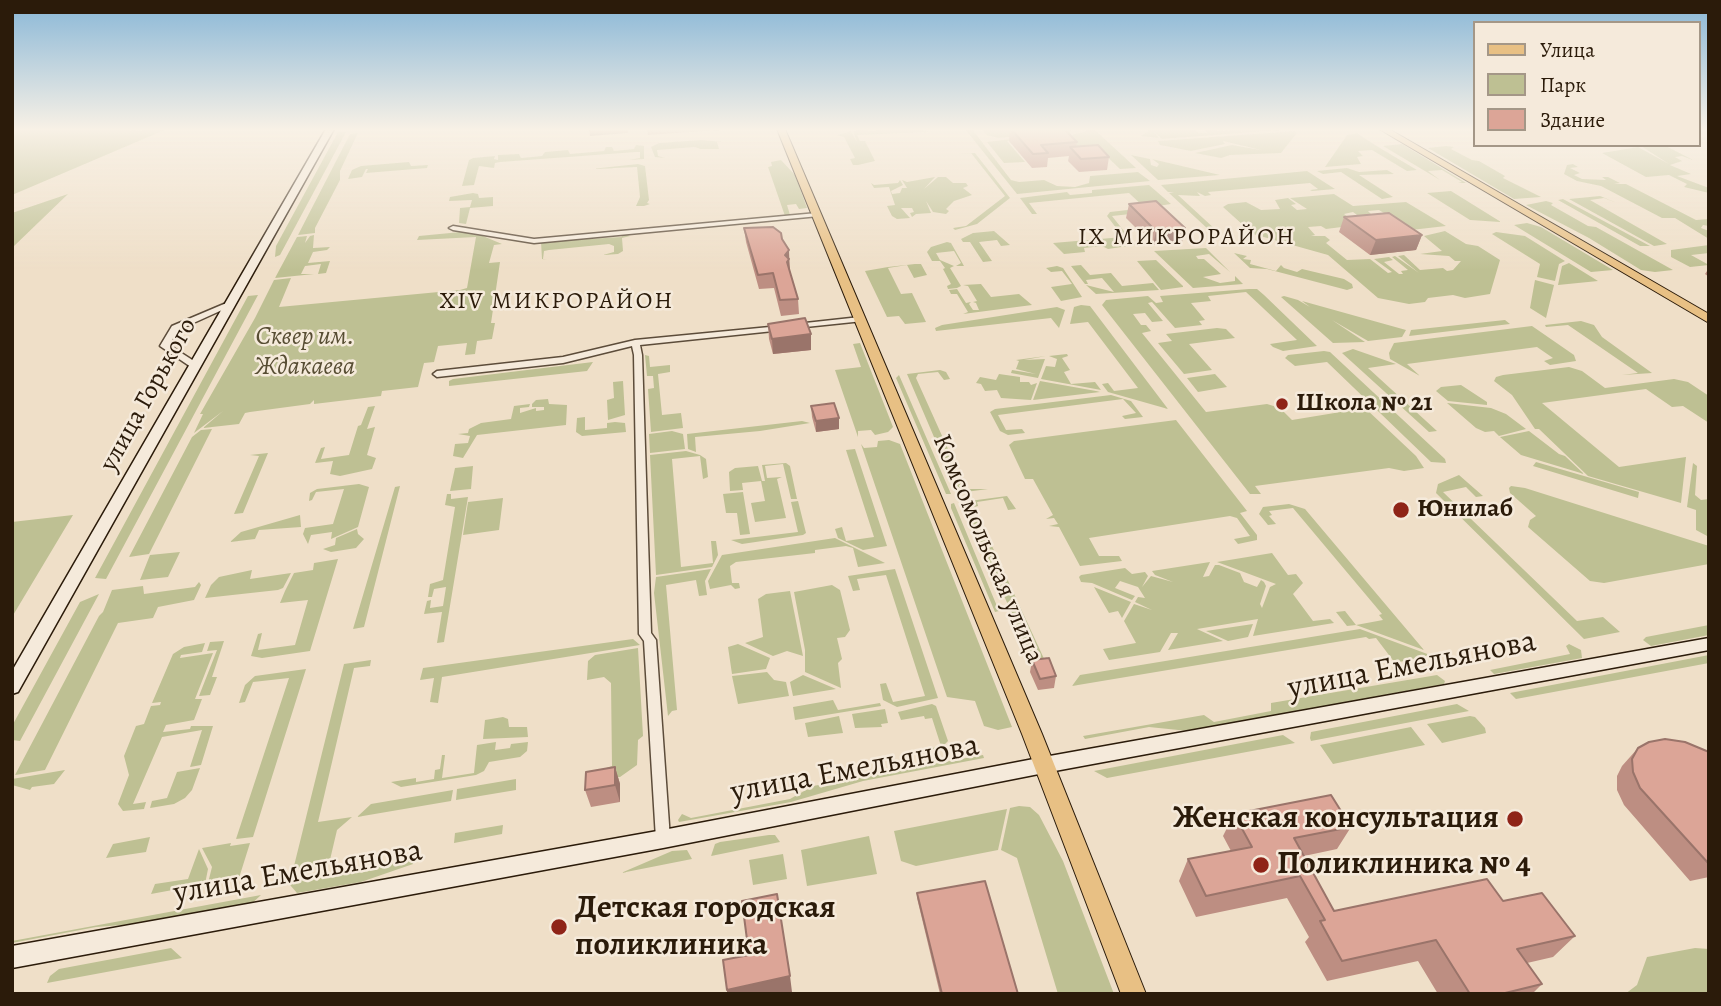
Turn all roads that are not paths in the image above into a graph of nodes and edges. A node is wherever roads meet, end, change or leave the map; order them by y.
1 (303, 176) edge
2 (801, 176) edge
3 (1464, 176) edge
4 (817, 215) junction
5 (453, 228) dead end
6 (228, 306) junction
7 (859, 319) junction
8 (1709, 319) edge
9 (635, 343) junction
10 (194, 365) junction
11 (437, 374) dead end
12 (1709, 644) edge
13 (12, 687) edge
14 (1044, 765) junction
15 (663, 839) junction
16 (12, 957) edge
17 (1134, 994) edge

1 - 6 main road, улица Горького
2 - 4 main road, Комсомольская улица
3 - 8 main road
4 - 5 street
4 - 7 main road, Комсомольская улица
6 - 10 main road, улица Горького
6 - 10 street
7 - 9 street
7 - 14 main road, Комсомольская улица
9 - 11 street
9 - 15 street
10 - 13 main road, улица Горького
12 - 14 main road, улица Емельянова
14 - 15 main road, улица Емельянова
14 - 17 main road, Комсомольская улица
15 - 16 main road, улица Емельянова

